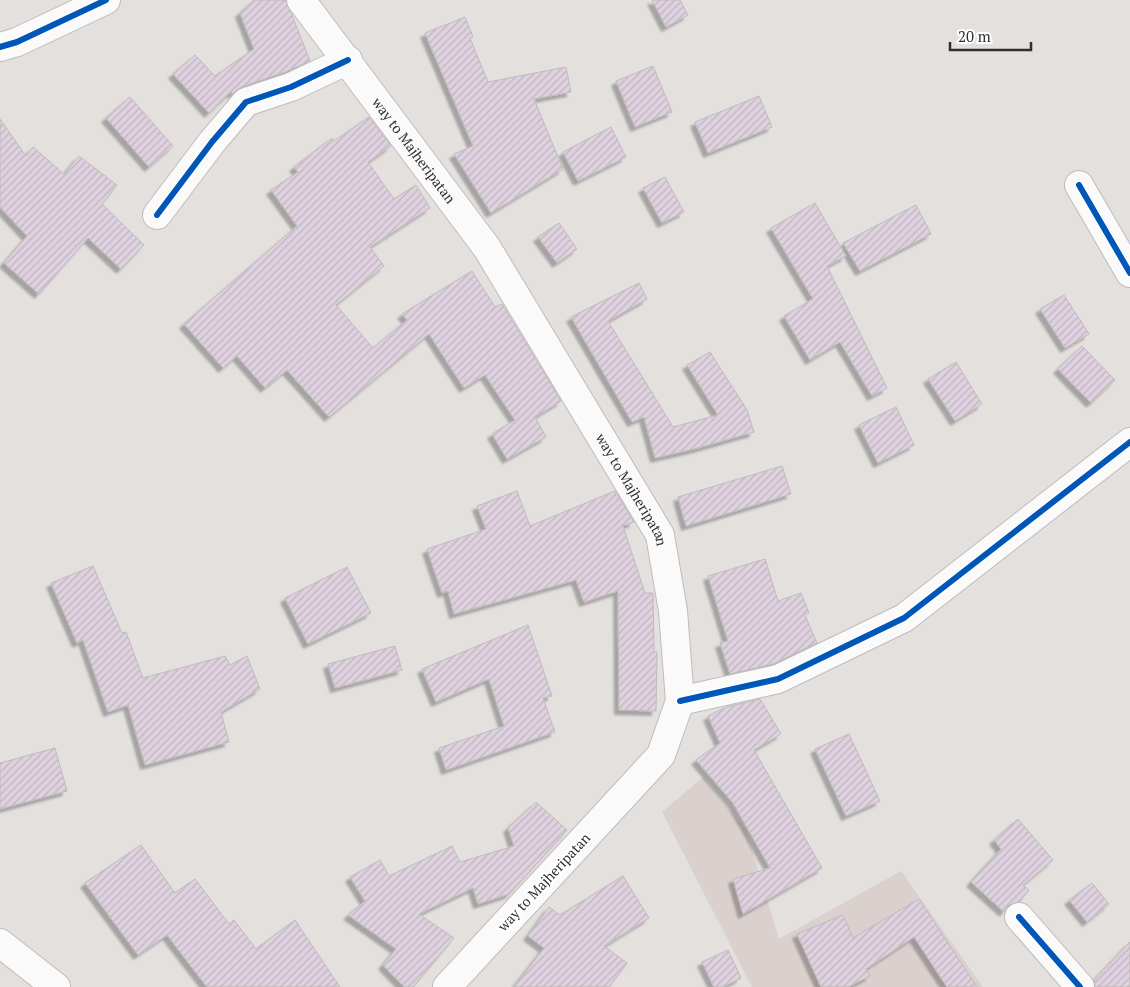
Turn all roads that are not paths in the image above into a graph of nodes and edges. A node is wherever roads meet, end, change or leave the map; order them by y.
1 (106, 0) edge
2 (301, 0) edge
3 (0, 47) edge
4 (348, 60) junction
5 (1079, 185) dead end
6 (157, 215) dead end
7 (1130, 272) edge
8 (1130, 442) edge
9 (680, 702) junction
10 (1018, 917) dead end
11 (0, 943) edge
12 (56, 987) edge
13 (447, 987) edge
14 (1080, 987) edge

1 - 3 main road
2 - 4 main road, way to Majheripatan
4 - 6 main road
4 - 9 main road, way to Majheripatan
5 - 7 main road
8 - 9 main road
9 - 13 main road, way to Majheripatan
10 - 14 main road
11 - 12 main road

